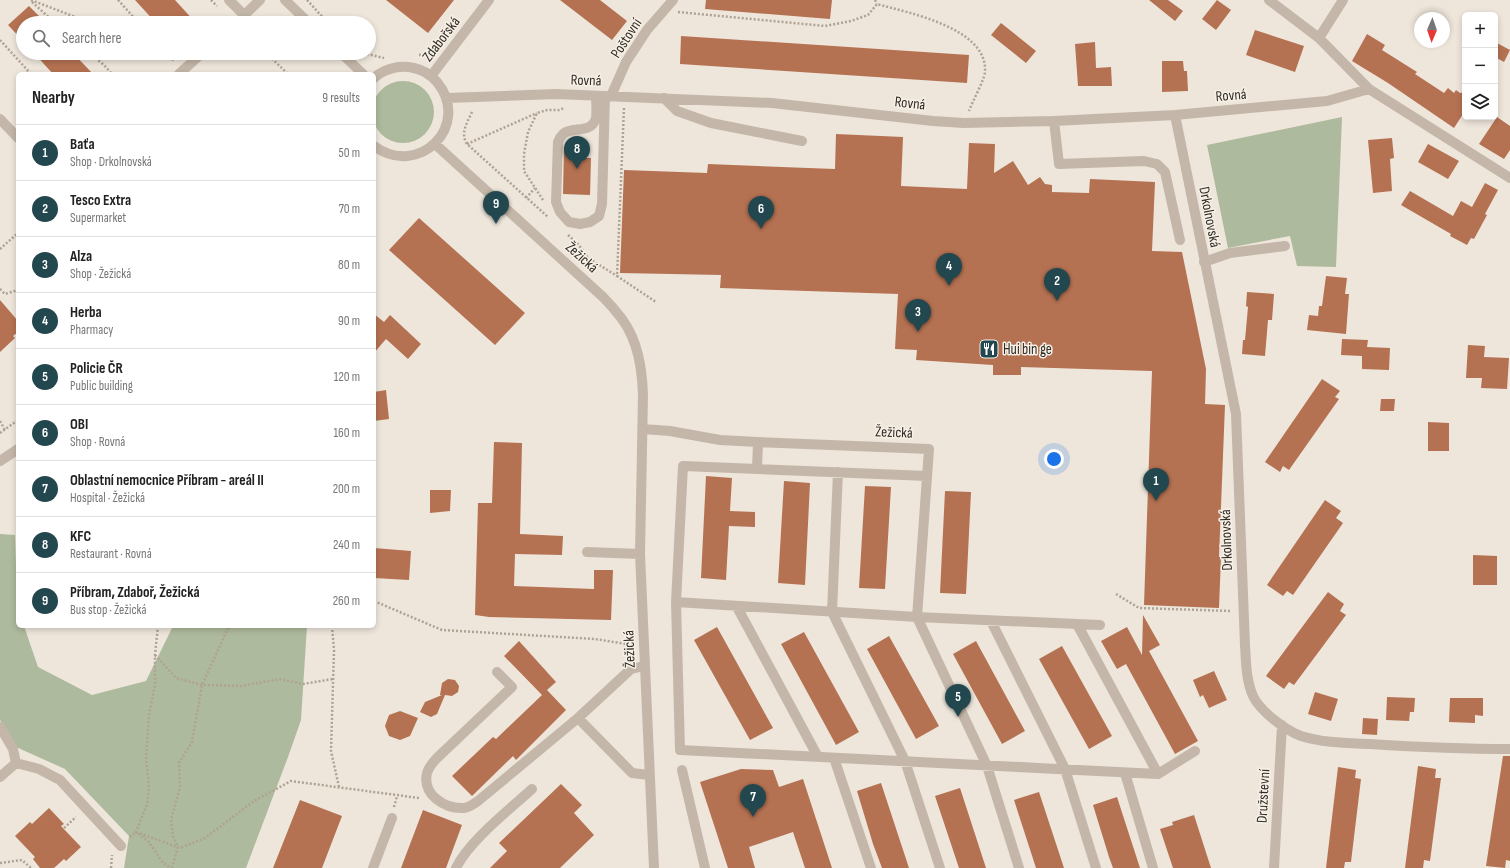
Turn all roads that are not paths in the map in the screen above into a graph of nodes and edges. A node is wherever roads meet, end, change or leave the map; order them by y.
1 (229, 0) edge
2 (260, 0) edge
3 (285, 0) edge
4 (489, 0) edge
5 (673, 0) edge
6 (1269, 0) edge
7 (1343, 0) edge
8 (244, 15) joint
9 (302, 16) edge
10 (1319, 38) junction
11 (194, 60) edge
12 (348, 60) edge
13 (181, 72) edge
14 (361, 72) edge
15 (431, 76) junction
16 (376, 77) edge
17 (1369, 89) junction
18 (604, 96) junction
19 (447, 98) junction
20 (664, 98) junction
21 (1175, 115) junction
22 (0, 119) edge
23 (1054, 122) junction
24 (16, 136) edge
25 (802, 141) dead end
26 (435, 144) junction
27 (376, 147) edge
28 (1510, 178) edge
29 (1180, 240) dead end
30 (1285, 246) dead end
31 (1204, 262) junction
32 (643, 429) junction
33 (758, 442) junction
34 (16, 450) edge
35 (0, 461) edge
36 (757, 469) junction
37 (838, 472) junction
38 (927, 476) junction
39 (587, 552) dead end
40 (640, 554) junction
41 (676, 602) junction
42 (737, 606) junction
43 (832, 612) junction
44 (917, 618) junction
45 (991, 621) junction
46 (1077, 624) junction
47 (1100, 625) dead end
48 (644, 666) junction
49 (497, 672) dead end
50 (578, 718) junction
51 (1282, 725) junction
52 (0, 727) edge
53 (1510, 749) edge
54 (1195, 752) dead end
55 (818, 757) junction
56 (834, 758) junction
57 (905, 761) junction
58 (16, 763) junction
59 (987, 766) junction
60 (1065, 769) junction
61 (682, 770) dead end
62 (1125, 772) junction
63 (1158, 774) junction
64 (649, 775) junction
65 (0, 777) edge
66 (532, 789) dead end
67 (392, 818) dead end
68 (121, 846) road end
69 (374, 868) edge
70 (456, 868) edge
71 (654, 868) edge
72 (705, 868) edge
73 (871, 868) edge
74 (940, 868) edge
75 (1019, 868) edge
76 (1096, 868) edge
77 (1153, 868) edge
78 (1274, 868) edge

1 - 8 street
2 - 8 street
3 - 9 street
4 - 15 street, Zdabořská
5 - 18 street, Poštovní
6 - 10 street
7 - 10 street
10 - 17 street
11 - 13 street
12 - 14 street
15 - 16 street
15 - 19 street
17 - 21 street, Rovná
17 - 28 street
18 - 18 street
18 - 19 street, Rovná
18 - 20 street, Rovná
19 - 26 street
20 - 23 street, Rovná
20 - 25 street
21 - 23 street, Rovná
21 - 31 street, Drkolnovská
22 - 24 street
23 - 29 street
26 - 27 street
26 - 32 street, Žežická
30 - 31 street
31 - 51 street, Drkolnovská
32 - 33 street, Žežická
32 - 40 street, Žežická
33 - 36 street
33 - 38 street, Žežická
34 - 35 street
36 - 37 street
36 - 41 street
37 - 38 street
37 - 43 street
38 - 44 street
39 - 40 street
40 - 48 street, Žežická
41 - 42 street
41 - 55 street
42 - 43 street
42 - 55 street
43 - 44 street
43 - 57 street
44 - 45 street
44 - 59 street
45 - 46 street
45 - 60 street
46 - 47 street
46 - 63 street
48 - 50 street
48 - 64 street, Žežická
49 - 50 street
50 - 64 street
51 - 53 street, Drkolnovská
51 - 78 street, Družstevní
52 - 58 street
54 - 63 street
55 - 56 street
56 - 57 street
56 - 73 street
57 - 59 street
57 - 74 street
58 - 65 street
58 - 68 street
59 - 60 street
59 - 75 street
60 - 62 street
60 - 76 street
61 - 72 street
62 - 63 street
62 - 77 street
64 - 71 street, Žežická
66 - 70 street
67 - 69 street

